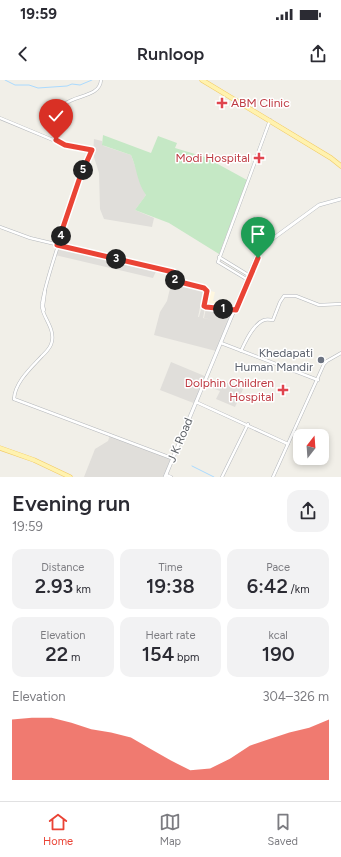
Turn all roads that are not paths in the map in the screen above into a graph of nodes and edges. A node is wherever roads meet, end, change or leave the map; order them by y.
1 (101, 80) edge
2 (203, 80) edge
3 (0, 118) edge
4 (270, 120) junction
5 (56, 140) junction
6 (341, 165) edge
7 (341, 200) edge
8 (0, 227) edge
9 (57, 245) junction
10 (220, 258) junction
11 (250, 276) junction
12 (248, 280) junction
13 (341, 304) edge
14 (235, 310) junction
15 (221, 343) junction
16 (241, 351) junction
17 (341, 354) edge
18 (318, 380) junction
19 (197, 401) junction
20 (248, 425) junction
21 (289, 444) junction
22 (0, 449) edge
23 (173, 459) junction
24 (167, 476) edge
25 (69, 477) edge
26 (223, 477) edge
27 (274, 477) edge

1 - 5 street
2 - 4 main road
3 - 5 street
4 - 6 main road
4 - 10 street
5 - 9 street
7 - 11 main road, J K Road
8 - 9 street
9 - 14 street
9 - 23 street
10 - 11 street
10 - 12 street
11 - 12 main road, J K Road
12 - 14 main road, J K Road
13 - 16 street
14 - 15 main road, J K Road
15 - 16 street
15 - 19 main road, J K Road
16 - 18 street
17 - 18 street
18 - 21 street
19 - 20 street
19 - 23 main road, J K Road
20 - 21 street
20 - 26 street
21 - 27 street
22 - 25 main road
23 - 24 main road, J K Road

